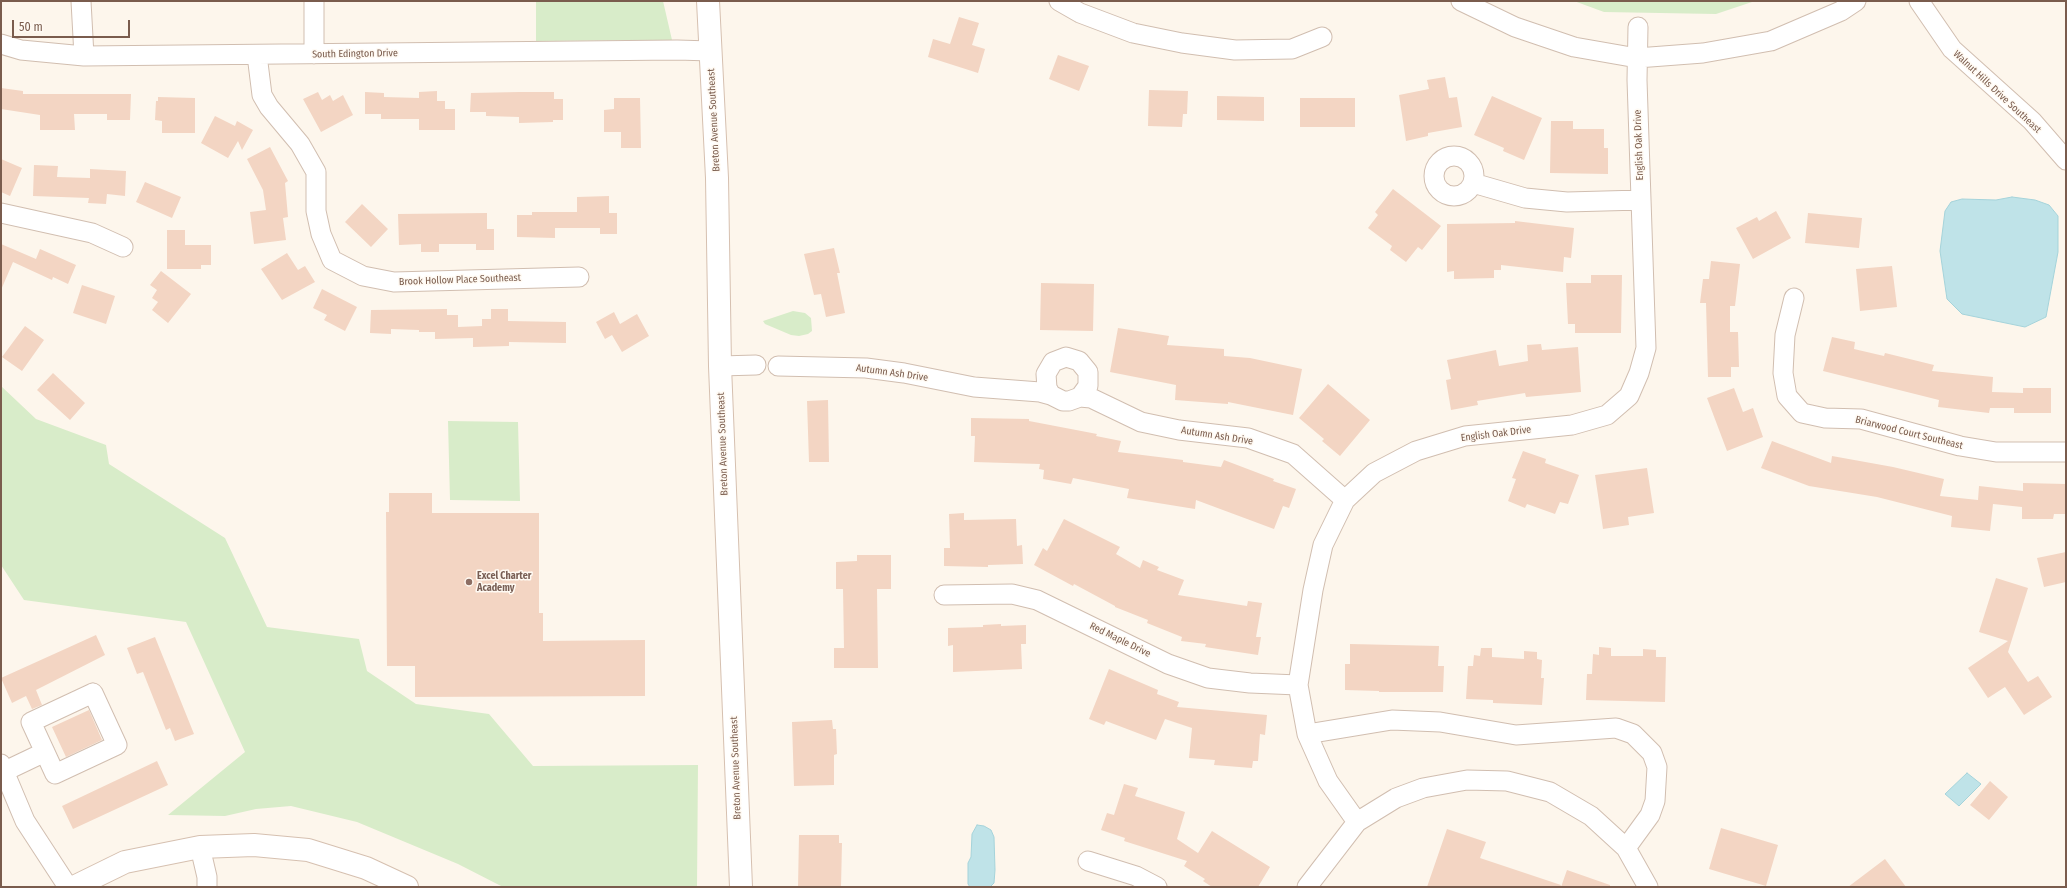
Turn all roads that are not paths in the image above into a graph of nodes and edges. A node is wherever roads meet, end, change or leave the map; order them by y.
1 (81, 1) edge
2 (314, 1) edge
3 (708, 1) edge
4 (1059, 1) edge
5 (1461, 1) edge
6 (1856, 1) edge
7 (1919, 1) edge
8 (1638, 27) dead end
9 (1322, 37) dead end
10 (1, 44) edge
11 (711, 51) junction
12 (314, 54) junction
13 (257, 55) junction
14 (84, 56) junction
15 (1637, 58) junction
16 (2066, 160) edge
17 (1473, 183) dead end
18 (1641, 200) junction
19 (1, 213) edge
20 (123, 247) dead end
21 (579, 277) dead end
22 (1794, 298) dead end
23 (756, 365) dead end
24 (720, 366) junction
25 (778, 366) dead end
26 (1089, 379) junction
27 (1042, 389) junction
28 (1080, 397) junction
29 (1100, 401) junction
30 (2066, 452) edge
31 (1346, 500) junction
32 (944, 595) dead end
33 (1298, 685) junction
34 (1307, 734) junction
35 (45, 752) junction
36 (2, 770) edge
37 (1357, 822) junction
38 (200, 847) junction
39 (1626, 848) junction
40 (1088, 861) dead end
41 (68, 887) edge
42 (74, 887) edge
43 (207, 887) edge
44 (407, 887) edge
45 (741, 887) edge
46 (1157, 887) edge
47 (1307, 887) edge
48 (1648, 887) edge

1 - 14 street
2 - 12 street
3 - 11 main road, Breton Avenue Southeast
4 - 9 street
5 - 15 street
6 - 15 street
7 - 16 street, Walnut Hills Drive Southeast
8 - 15 street, English Oak Drive
10 - 14 street, South Edington Drive
11 - 12 street, South Edington Drive
11 - 24 main road, Breton Avenue Southeast
12 - 13 street, South Edington Drive
13 - 14 street, South Edington Drive
13 - 21 street, Brook Hollow Place Southeast
15 - 18 street, English Oak Drive
17 - 18 street
18 - 31 street, English Oak Drive
19 - 20 street
22 - 30 street, Briarwood Court Southeast
23 - 24 street
24 - 45 main road, Breton Avenue Southeast
25 - 27 street, Autumn Ash Drive
26 - 27 street
26 - 28 street
26 - 29 street
27 - 28 street, Autumn Ash Drive
28 - 29 street, Autumn Ash Drive
29 - 31 street, Autumn Ash Drive
31 - 33 street, English Oak Drive
32 - 33 street, Red Maple Drive
33 - 34 street, English Oak Drive
34 - 37 street, English Oak Drive
34 - 39 street
35 - 35 street
35 - 36 street
36 - 41 street
37 - 39 street
37 - 47 street
38 - 42 main road
38 - 43 street
38 - 44 main road
39 - 48 street
40 - 46 street

